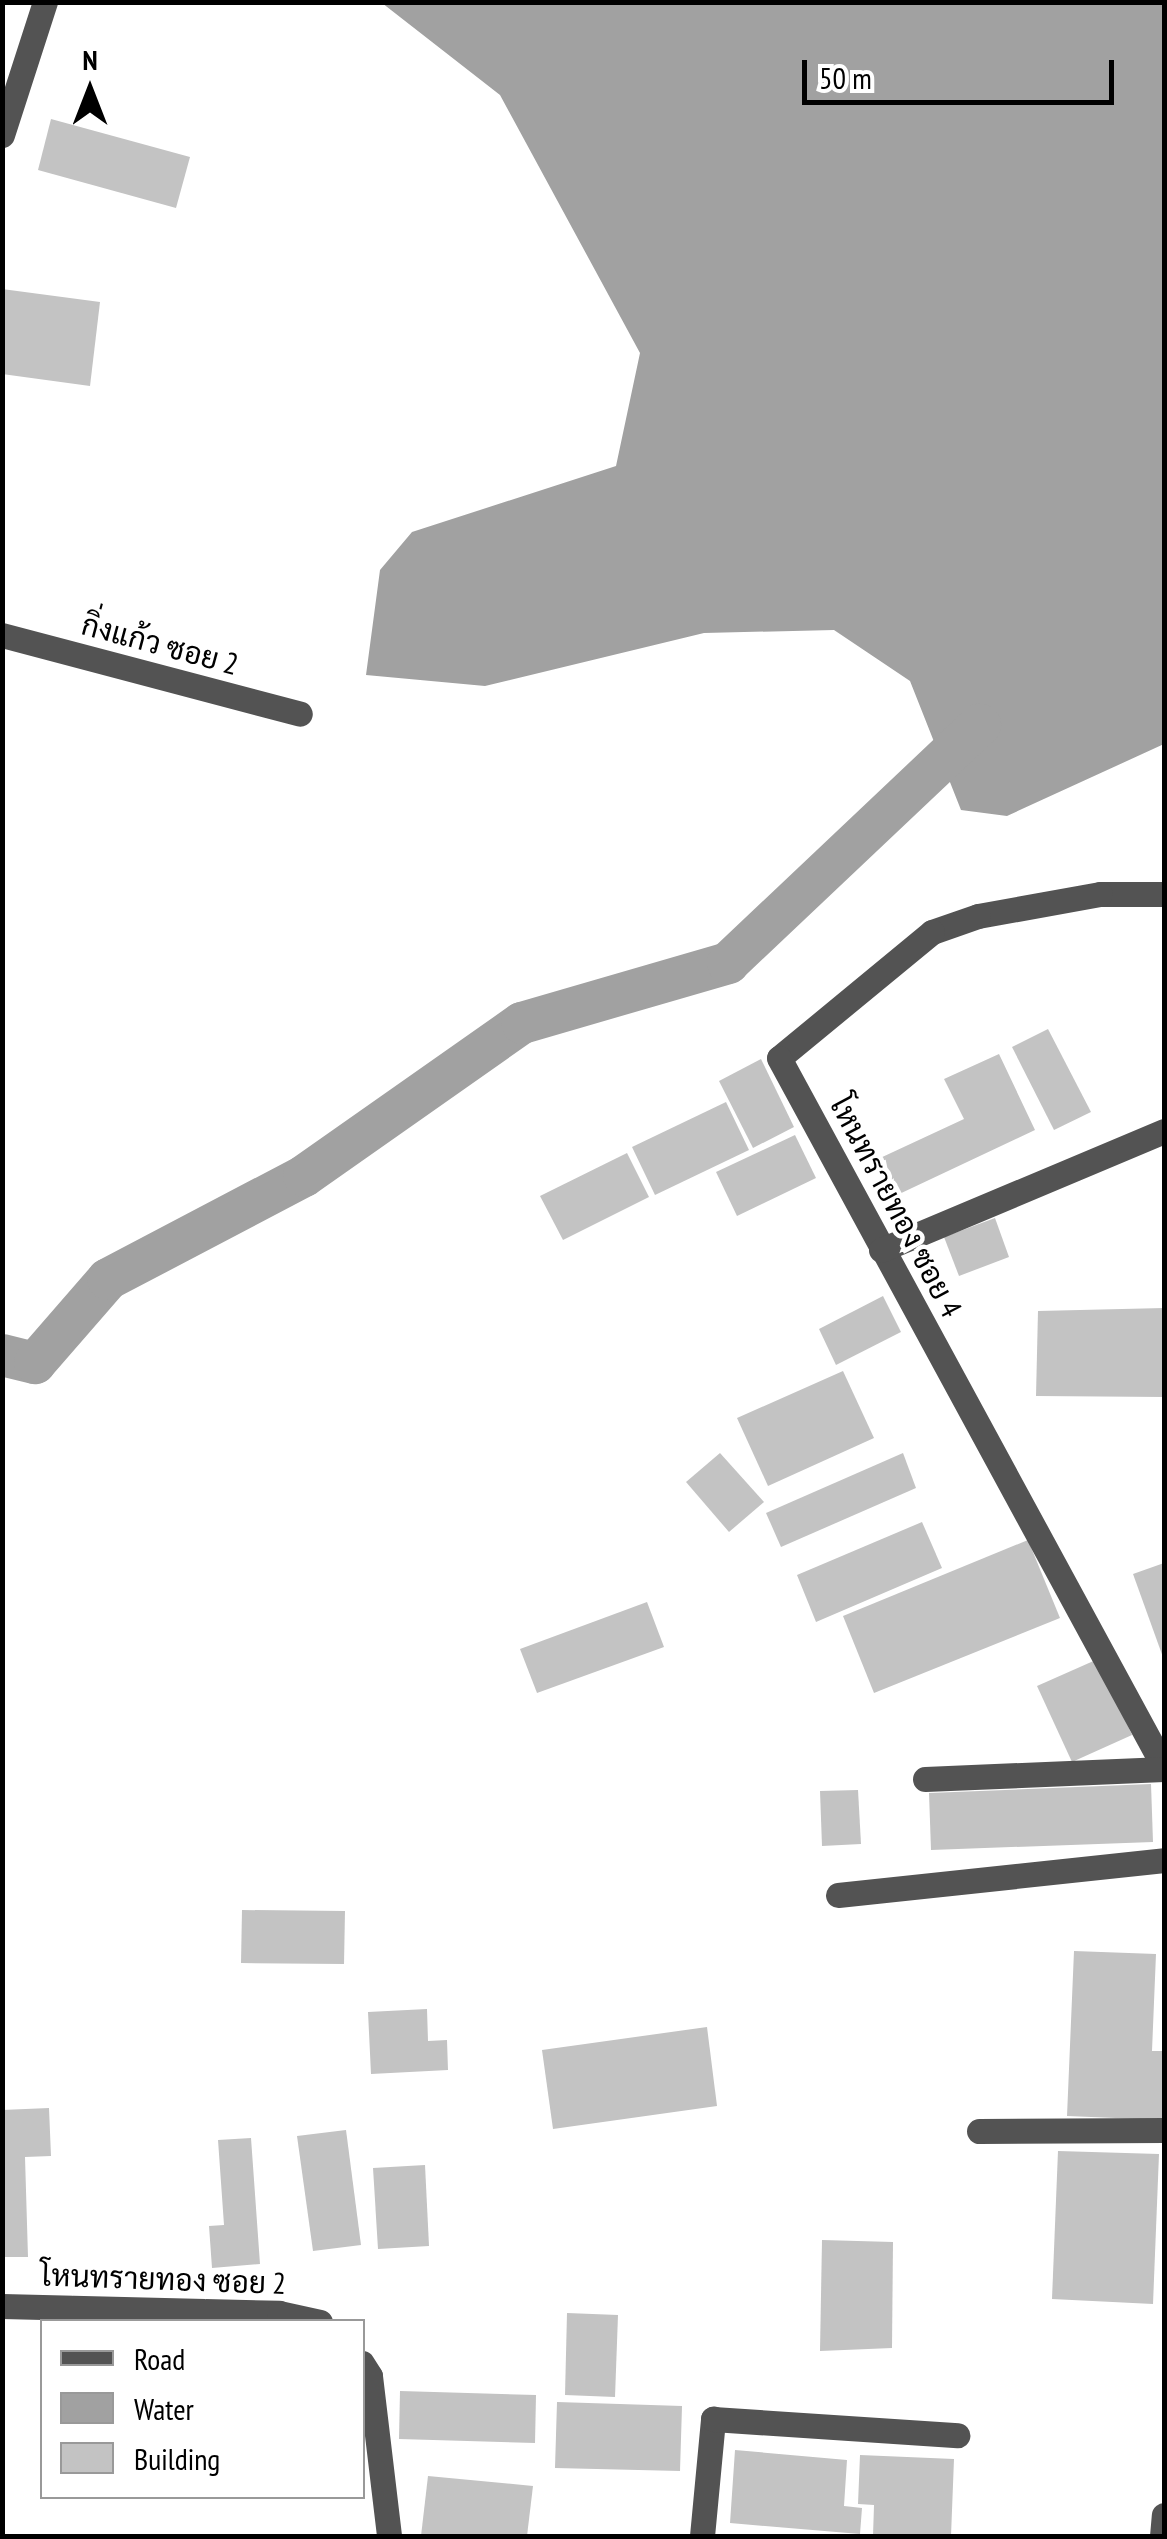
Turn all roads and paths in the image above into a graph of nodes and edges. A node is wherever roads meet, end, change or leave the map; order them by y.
1 (46, 2) edge
2 (2, 134) edge
3 (2, 636) edge
4 (300, 714) dead end
5 (1164, 894) edge
6 (1164, 1131) edge
7 (881, 1250) junction
8 (1164, 1768) edge
9 (925, 1779) dead end
10 (1164, 1860) edge
11 (838, 1896) dead end
12 (980, 2130) dead end
13 (1164, 2130) edge
14 (2, 2306) edge
15 (306, 2319) edge
16 (365, 2368) edge
17 (957, 2435) dead end
18 (1164, 2515) edge
19 (389, 2536) edge
20 (702, 2536) edge
21 (1162, 2536) edge

1 - 2 street
3 - 4 street, กิ่งแก้ว ซอย 2
5 - 7 street, โหนทรายทอง ซอย 4
6 - 7 street
7 - 8 street, โหนทรายทอง ซอย 4
8 - 9 street
10 - 11 street
12 - 13 street
14 - 15 street, โหนทรายทอง ซอย 2
16 - 19 street
17 - 20 street
18 - 21 street

